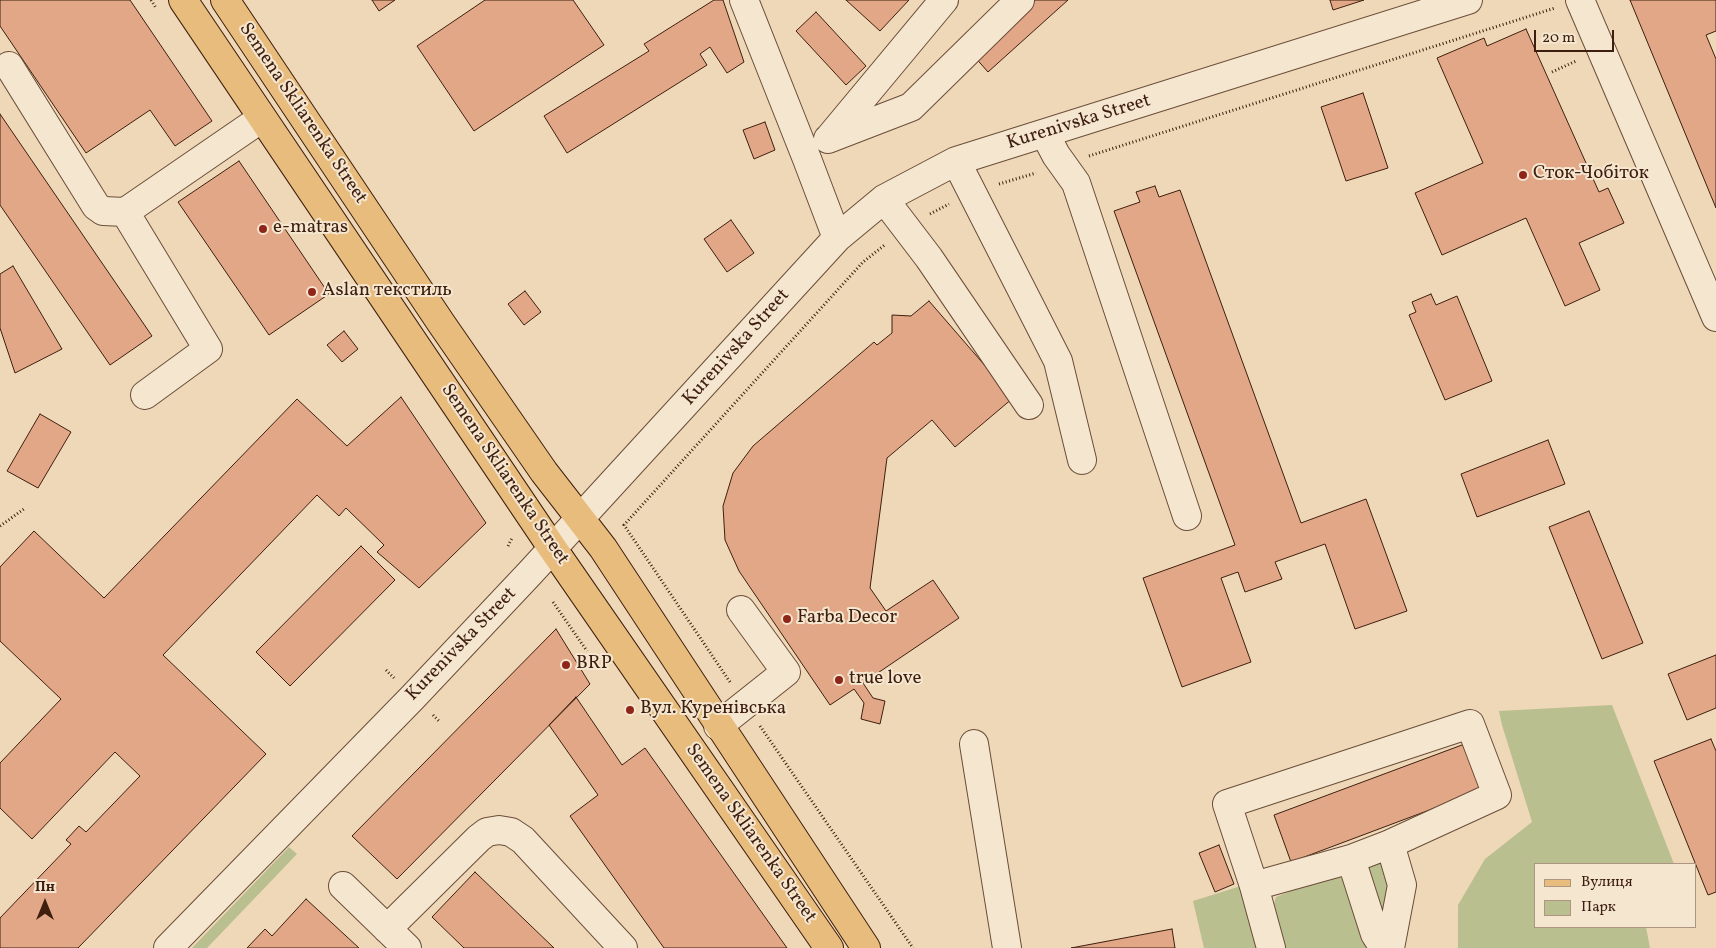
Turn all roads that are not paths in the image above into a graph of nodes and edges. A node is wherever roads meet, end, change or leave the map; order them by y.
1 (183, 0) edge
2 (225, 0) edge
3 (744, 0) edge
4 (944, 0) edge
5 (1020, 0) edge
6 (1468, 0) edge
7 (1580, 0) edge
8 (9, 66) dead end
9 (262, 118) junction
10 (1046, 134) junction
11 (828, 140) junction
12 (807, 159) junction
13 (956, 161) junction
14 (884, 199) junction
15 (125, 212) junction
16 (837, 238) junction
17 (1716, 317) edge
18 (146, 395) dead end
19 (1029, 405) dead end
20 (1082, 460) dead end
21 (1186, 516) dead end
22 (580, 520) junction
23 (553, 549) junction
24 (741, 610) dead end
25 (718, 726) junction
26 (974, 744) dead end
27 (1390, 844) junction
28 (1351, 859) junction
29 (343, 886) dead end
30 (1254, 886) junction
31 (387, 929) junction
32 (168, 948) edge
33 (407, 948) edge
34 (624, 948) edge
35 (829, 948) edge
36 (866, 948) edge
37 (1007, 948) edge
38 (1271, 948) edge
39 (1384, 948) edge
40 (1390, 948) edge

1 - 9 main road, Semena Skliarenka Street
2 - 22 main road, Semena Skliarenka Street
3 - 12 street
4 - 11 street
5 - 11 street
6 - 10 street, Kurenivska Street
7 - 17 street
8 - 15 street
9 - 15 street
9 - 23 main road, Semena Skliarenka Street
10 - 13 street, Kurenivska Street
10 - 21 street
11 - 12 street
12 - 16 street
13 - 14 street, Kurenivska Street
13 - 20 street
14 - 16 street, Kurenivska Street
14 - 19 street
15 - 18 street
16 - 22 street, Kurenivska Street
22 - 23 street, Kurenivska Street
22 - 25 main road, Semena Skliarenka Street
23 - 32 street, Kurenivska Street
23 - 35 main road, Semena Skliarenka Street
24 - 25 street
25 - 36 main road, Semena Skliarenka Street
26 - 37 street
27 - 28 street
27 - 30 street
27 - 40 street
28 - 30 street
28 - 39 street
29 - 31 street
30 - 38 street
31 - 33 street
31 - 34 street

